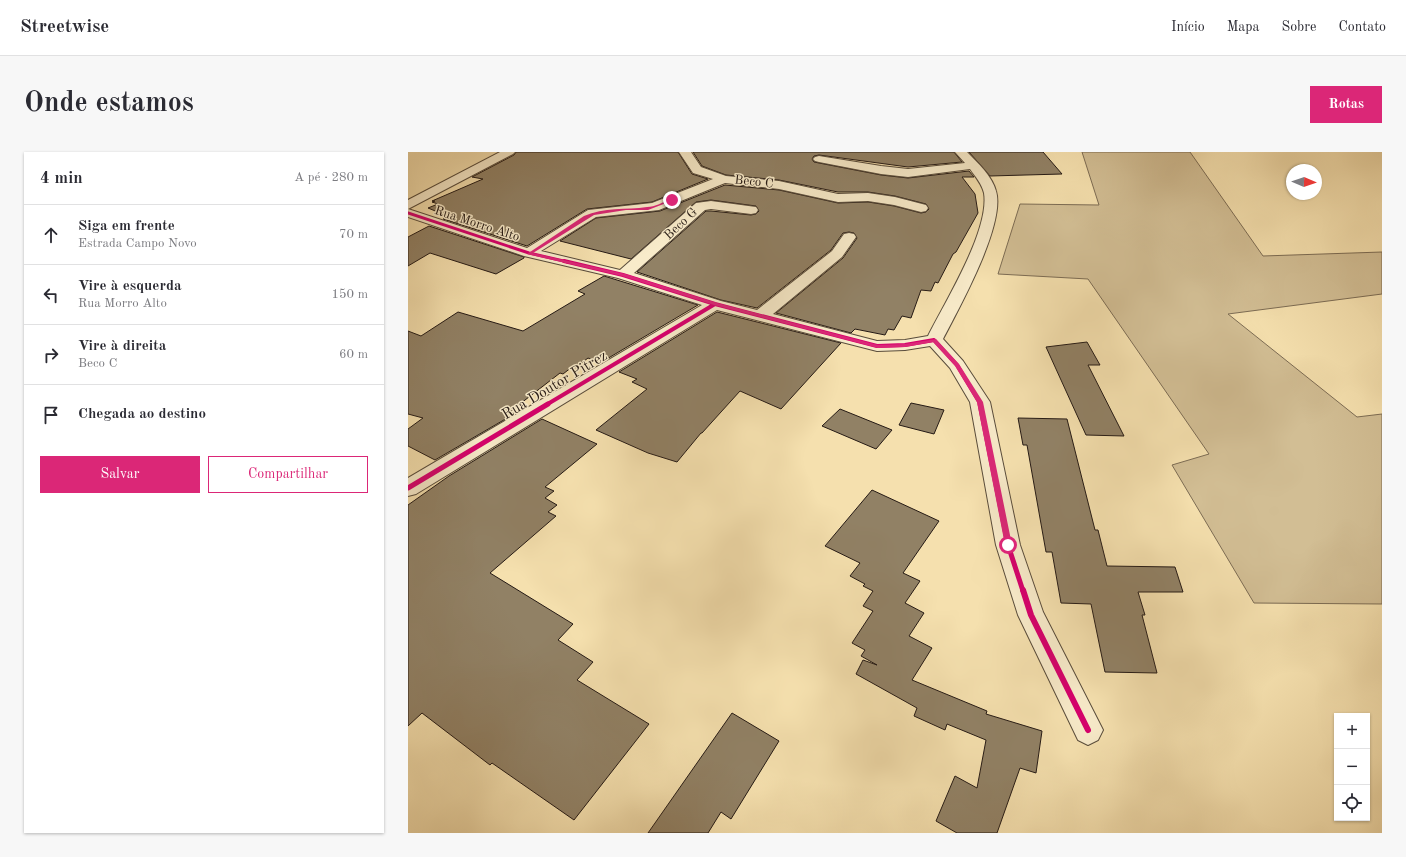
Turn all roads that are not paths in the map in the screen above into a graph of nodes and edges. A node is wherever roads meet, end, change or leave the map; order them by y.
1 (509, 152) edge
2 (685, 152) edge
3 (961, 152) edge
4 (818, 159) dead end
5 (974, 165) junction
6 (881, 170) junction
7 (724, 179) junction
8 (861, 197) junction
9 (408, 205) edge
10 (921, 208) dead end
11 (751, 210) dead end
12 (408, 213) edge
13 (426, 219) junction
14 (408, 228) edge
15 (849, 236) dead end
16 (529, 254) junction
17 (623, 275) junction
18 (715, 304) junction
19 (760, 316) junction
20 (934, 340) junction
21 (408, 488) edge
22 (1088, 730) dead end

1 - 9 street
2 - 7 street
3 - 5 street
4 - 6 street
5 - 6 street
5 - 20 street
6 - 8 street
7 - 8 street, Beco C
7 - 16 street, Beco C
8 - 10 street, Beco C
11 - 17 street, Beco G
12 - 13 street, Rua Morro Alto
13 - 14 street
13 - 16 street, Rua Morro Alto
15 - 19 street
16 - 17 street, Rua Morro Alto
17 - 18 street, Rua Morro Alto
18 - 19 street, Rua Morro Alto
18 - 21 street, Rua Doutor Pitrez
19 - 20 street, Rua Morro Alto
20 - 22 street

